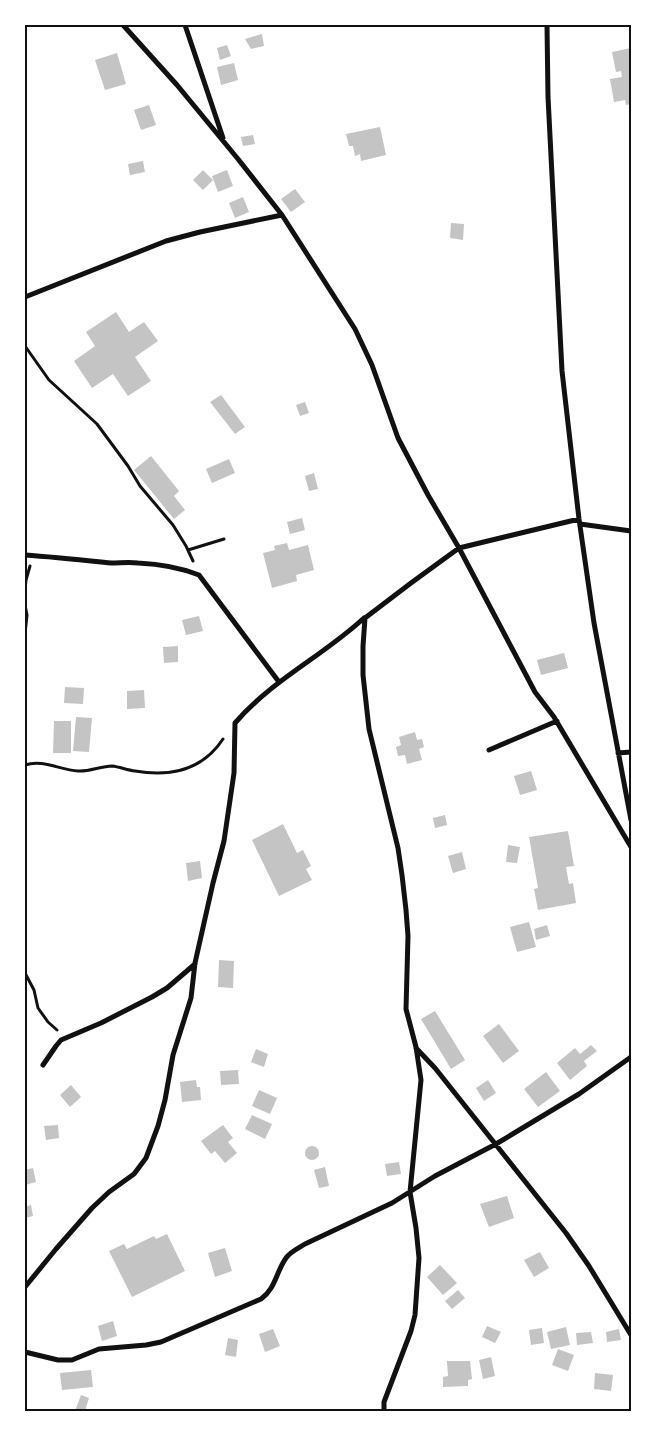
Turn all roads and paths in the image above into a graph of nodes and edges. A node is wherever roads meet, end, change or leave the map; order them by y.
1 (123, 25) edge
2 (185, 25) edge
3 (547, 25) edge
4 (225, 143) junction
5 (282, 215) junction
6 (25, 297) edge
7 (25, 346) edge
8 (579, 521) junction
9 (631, 531) edge
10 (224, 540) dead end
11 (459, 548) junction
12 (188, 550) junction
13 (25, 556) edge
14 (33, 556) junction
15 (199, 575) junction
16 (25, 590) edge
17 (25, 605) edge
18 (365, 618) junction
19 (25, 634) edge
20 (279, 682) junction
21 (556, 721) junction
22 (235, 723) junction
23 (489, 750) dead end
24 (631, 752) edge
25 (618, 753) junction
26 (25, 765) edge
27 (631, 820) edge
28 (631, 847) edge
29 (196, 964) junction
30 (25, 973) edge
31 (61, 1040) junction
32 (416, 1047) junction
33 (631, 1057) edge
34 (43, 1066) dead end
35 (496, 1144) junction
36 (410, 1192) junction
37 (25, 1287) edge
38 (631, 1335) edge
39 (25, 1352) edge
40 (384, 1411) edge

1 - 4 street
2 - 4 street
3 - 8 street
4 - 5 street
5 - 6 street
5 - 11 street
7 - 12 path
8 - 9 street
8 - 11 street
8 - 25 street
10 - 12 path
11 - 18 street
11 - 21 street
12 - 15 path
13 - 14 street
14 - 15 street
14 - 16 path
15 - 20 street
17 - 19 path
18 - 20 street
18 - 32 street
20 - 22 street
21 - 23 street
21 - 28 street
22 - 26 path
22 - 29 street
24 - 25 street
25 - 27 street
29 - 31 street
29 - 37 street
30 - 31 path
31 - 34 street
32 - 35 street
32 - 36 street
33 - 35 street
35 - 36 street
35 - 38 street
36 - 39 street
36 - 40 street

